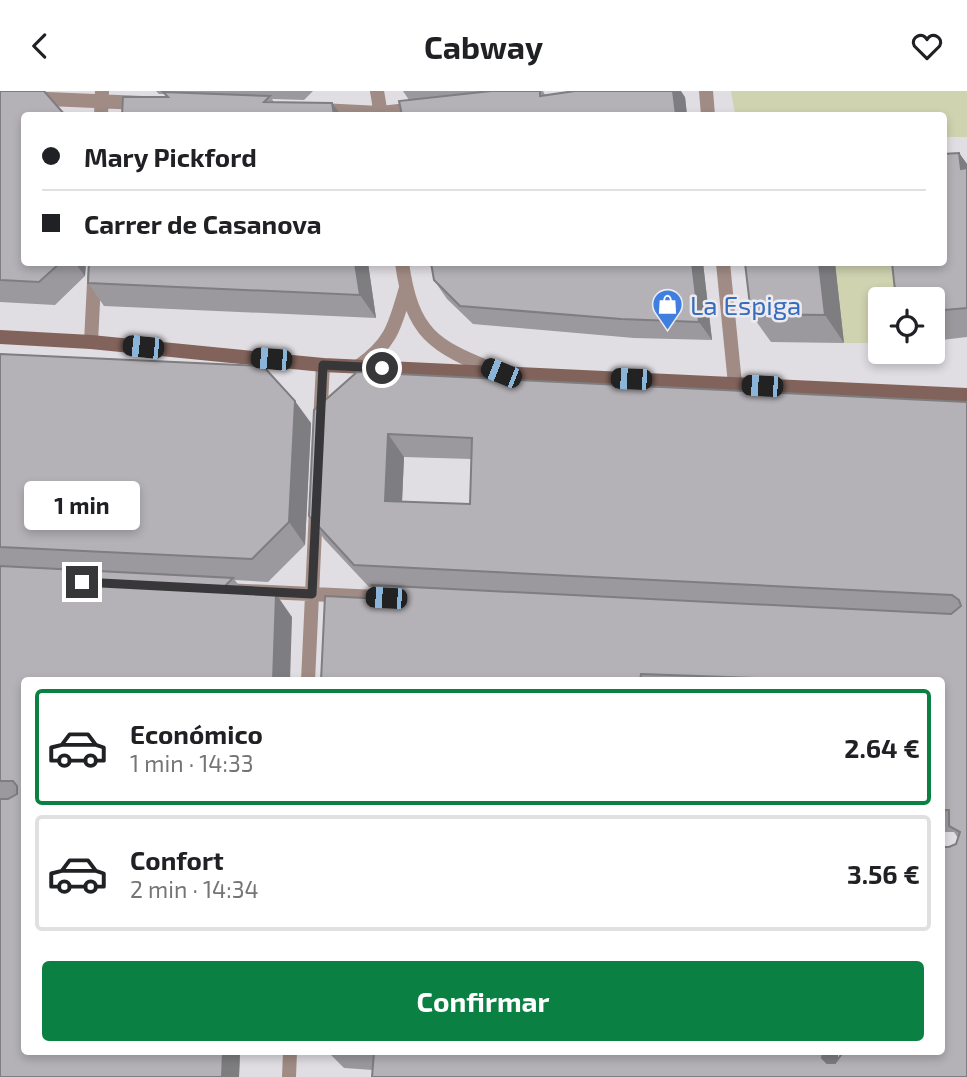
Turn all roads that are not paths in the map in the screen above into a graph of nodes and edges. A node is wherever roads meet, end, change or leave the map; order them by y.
1 (377, 91) edge
2 (706, 91) edge
3 (0, 97) edge
4 (102, 102) edge
5 (160, 103) edge
6 (431, 108) edge
7 (299, 109) edge
8 (348, 112) edge
9 (380, 112) edge
10 (397, 112) edge
11 (708, 112) edge
12 (95, 266) edge
13 (402, 266) edge
14 (723, 266) edge
15 (406, 288) junction
16 (0, 337) edge
17 (92, 342) junction
18 (323, 365) junction
19 (359, 366) junction
20 (501, 373) junction
21 (735, 384) junction
22 (967, 395) edge
23 (320, 436) edge
24 (317, 491) edge
25 (204, 589) edge
26 (312, 594) junction
27 (414, 599) edge
28 (308, 677) edge
29 (290, 1055) edge
30 (289, 1077) edge

1 - 9 street
2 - 11 street
3 - 4 street
4 - 5 street
6 - 10 street
7 - 8 street
12 - 17 street
13 - 15 street
14 - 21 street
15 - 19 street
15 - 20 street
16 - 17 street
17 - 18 street
18 - 19 street
18 - 23 street
19 - 20 street
20 - 21 street
21 - 22 street
24 - 26 street
25 - 26 street
26 - 27 street
26 - 28 street
29 - 30 street

